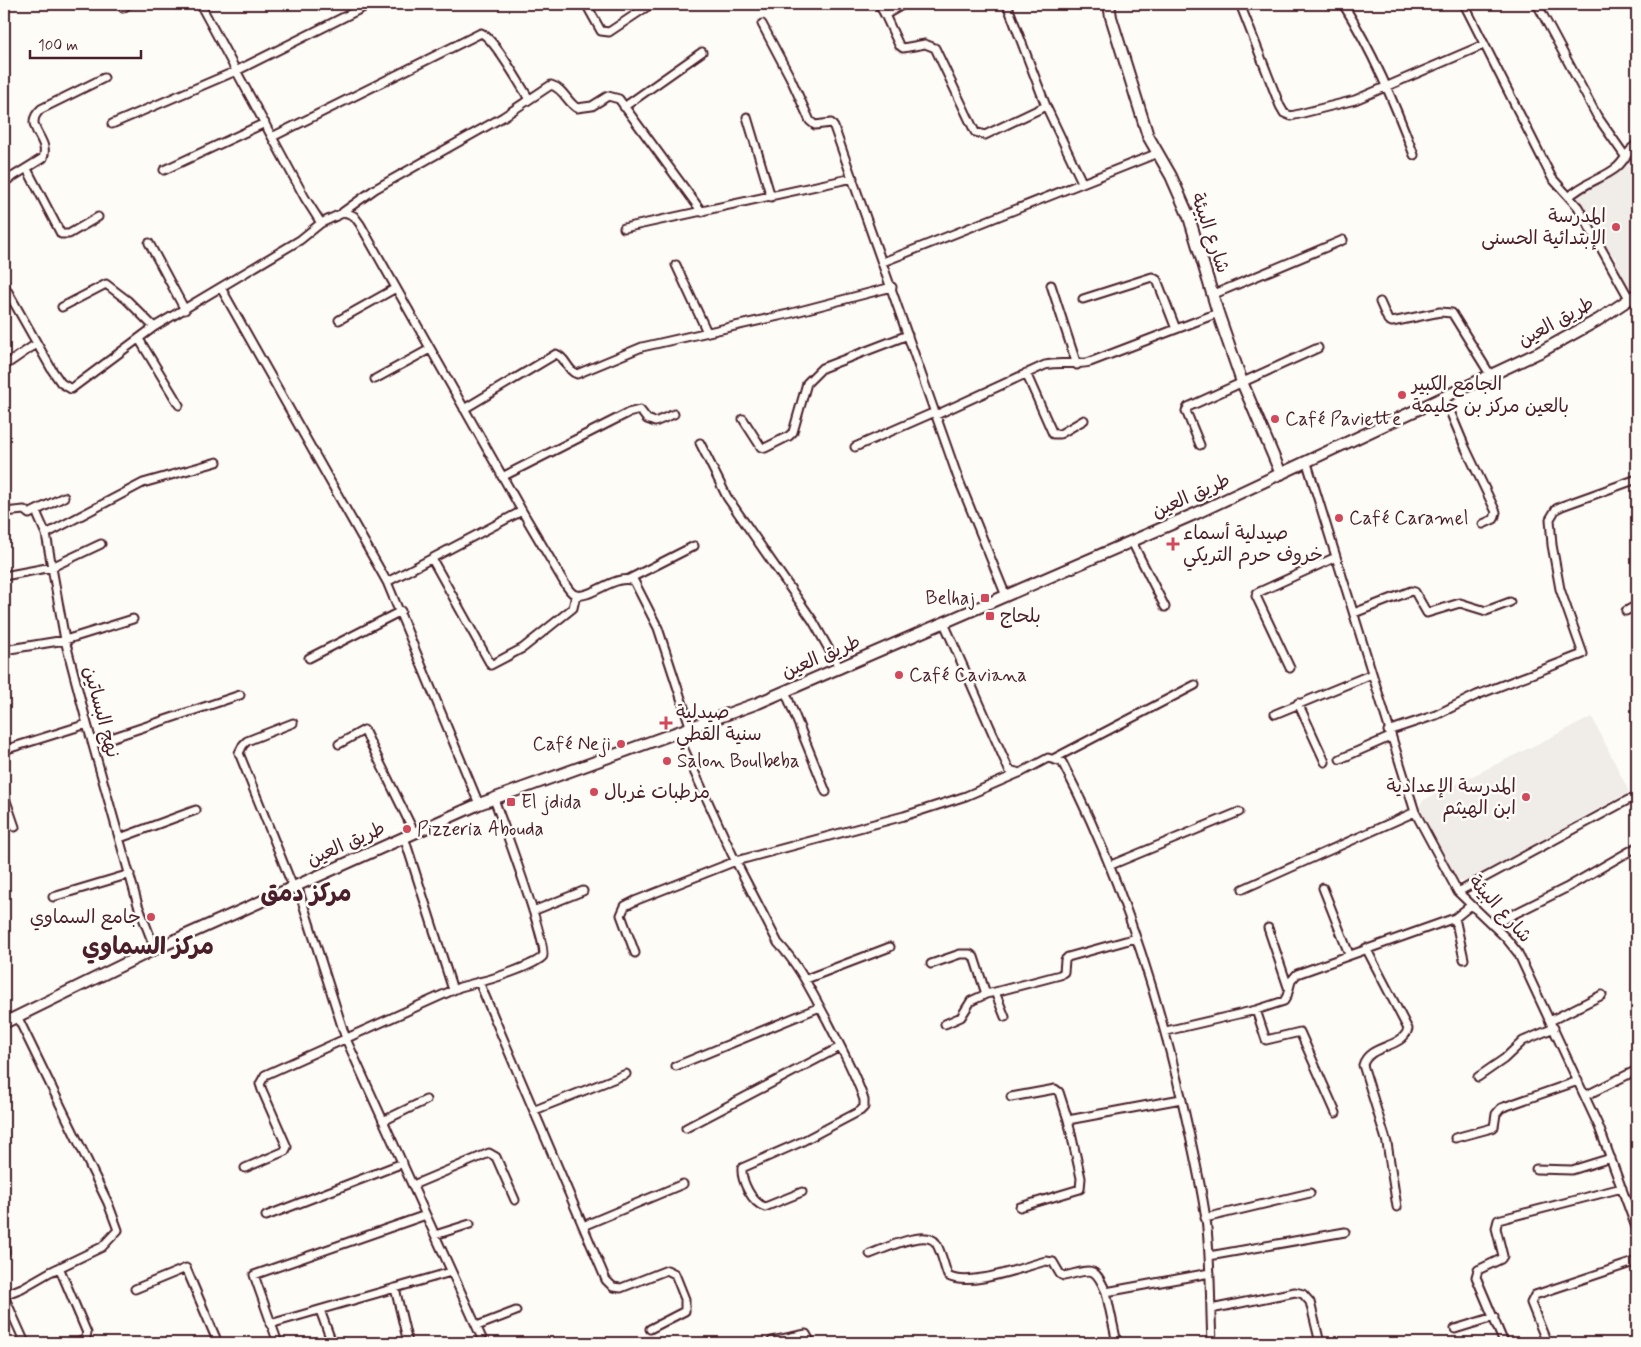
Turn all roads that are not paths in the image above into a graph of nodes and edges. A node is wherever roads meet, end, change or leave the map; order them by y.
1 (200, 4) edge
2 (370, 4) edge
3 (586, 4) edge
4 (651, 4) edge
5 (879, 4) edge
6 (904, 4) edge
7 (1006, 4) edge
8 (1109, 4) edge
9 (1240, 4) edge
10 (1343, 4) edge
11 (1464, 4) edge
12 (1536, 4) edge
13 (885, 15) junction
14 (762, 24) dead end
15 (1483, 45) junction
16 (702, 52) dead end
17 (236, 71) junction
18 (104, 78) dead end
19 (1388, 87) junction
20 (529, 99) junction
21 (1046, 106) junction
22 (624, 107) junction
23 (747, 118) dead end
24 (264, 123) junction
25 (112, 124) dead end
26 (272, 137) junction
27 (1634, 146) edge
28 (1158, 153) junction
29 (1414, 155) dead end
30 (1625, 156) junction
31 (1637, 158) edge
32 (27, 169) junction
33 (164, 170) dead end
34 (853, 178) junction
35 (4, 182) edge
36 (1082, 182) junction
37 (1569, 196) junction
38 (771, 197) junction
39 (343, 212) junction
40 (702, 212) junction
41 (98, 218) dead end
42 (321, 223) junction
43 (624, 228) dead end
44 (1343, 240) dead end
45 (149, 243) dead end
46 (883, 262) junction
47 (676, 265) dead end
48 (4, 285) edge
49 (1051, 285) dead end
50 (221, 288) junction
51 (396, 288) junction
52 (892, 288) junction
53 (1212, 295) junction
54 (1633, 297) edge
55 (1082, 299) dead end
56 (1380, 302) dead end
57 (62, 307) dead end
58 (185, 310) junction
59 (1218, 313) junction
60 (339, 320) dead end
61 (154, 328) junction
62 (1176, 329) junction
63 (707, 332) junction
64 (908, 335) junction
65 (139, 339) junction
66 (36, 344) junction
67 (1318, 348) dead end
68 (430, 349) junction
69 (1077, 365) junction
70 (4, 366) edge
71 (1026, 373) junction
72 (1491, 376) junction
73 (375, 380) dead end
74 (1242, 382) junction
75 (1444, 397) junction
76 (179, 405) dead end
77 (464, 409) junction
78 (674, 414) dead end
79 (935, 414) junction
80 (743, 419) dead end
81 (1084, 420) dead end
82 (700, 443) dead end
83 (1200, 445) dead end
84 (855, 447) dead end
85 (217, 462) dead end
86 (1307, 462) junction
87 (1281, 474) junction
88 (502, 477) junction
89 (1637, 479) edge
90 (64, 497) dead end
91 (37, 510) junction
92 (522, 511) junction
93 (4, 512) edge
94 (1483, 524) dead end
95 (46, 534) junction
96 (1132, 542) junction
97 (101, 544) dead end
98 (694, 546) dead end
99 (1336, 557) junction
100 (432, 559) junction
101 (52, 567) junction
102 (4, 576) edge
103 (629, 579) junction
104 (388, 582) junction
105 (576, 595) junction
106 (1006, 596) junction
107 (1510, 602) dead end
108 (1637, 605) edge
109 (1165, 607) dead end
110 (401, 611) junction
111 (1626, 611) dead end
112 (1354, 613) junction
113 (133, 619) dead end
114 (944, 623) junction
115 (65, 640) junction
116 (4, 650) edge
117 (309, 658) dead end
118 (1290, 668) dead end
119 (840, 669) junction
120 (1372, 674) junction
121 (1195, 685) dead end
122 (784, 691) junction
123 (240, 695) dead end
124 (1298, 703) junction
125 (1275, 714) dead end
126 (293, 723) dead end
127 (87, 724) junction
128 (691, 729) junction
129 (677, 734) junction
130 (1389, 734) junction
131 (92, 744) junction
132 (339, 744) dead end
133 (4, 750) edge
134 (1055, 758) junction
135 (1340, 759) dead end
136 (1325, 762) dead end
137 (1020, 773) junction
138 (826, 792) dead end
139 (4, 795) edge
140 (494, 799) junction
141 (1637, 802) edge
142 (479, 804) junction
143 (196, 810) dead end
144 (1239, 812) dead end
145 (1415, 812) junction
146 (15, 828) dead end
147 (409, 835) junction
148 (120, 838) junction
149 (1637, 847) edge
150 (736, 861) junction
151 (1111, 865) junction
152 (130, 874) junction
153 (295, 886) junction
154 (1323, 888) dead end
155 (1243, 889) dead end
156 (583, 891) dead end
157 (1458, 892) junction
158 (53, 896) dead end
159 (1470, 906) junction
160 (533, 910) junction
161 (1455, 918) junction
162 (1492, 925) junction
163 (1268, 928) dead end
164 (1136, 938) junction
165 (890, 947) dead end
166 (1366, 948) junction
167 (155, 949) junction
168 (635, 953) dead end
169 (1349, 954) junction
170 (1464, 959) dead end
171 (931, 964) dead end
172 (806, 980) junction
173 (478, 982) junction
174 (453, 990) junction
175 (1289, 990) junction
176 (995, 992) junction
177 (986, 994) junction
178 (1602, 995) dead end
179 (820, 1007) junction
180 (1256, 1010) junction
181 (17, 1016) junction
182 (1005, 1017) dead end
183 (4, 1023) edge
184 (945, 1024) dead end
185 (1552, 1025) junction
186 (1166, 1031) junction
187 (346, 1039) junction
188 (840, 1047) junction
189 (676, 1066) dead end
190 (1637, 1070) edge
191 (626, 1074) dead end
192 (1478, 1077) dead end
193 (1578, 1081) junction
194 (1585, 1096) junction
195 (1011, 1097) dead end
196 (1181, 1099) junction
197 (426, 1100) dead end
198 (535, 1110) junction
199 (1336, 1113) dead end
200 (1068, 1120) junction
201 (383, 1121) junction
202 (686, 1128) dead end
203 (1455, 1138) dead end
204 (1611, 1158) junction
205 (403, 1163) junction
206 (245, 1168) dead end
207 (1536, 1169) dead end
208 (683, 1184) dead end
209 (413, 1185) junction
210 (1622, 1188) junction
211 (802, 1192) dead end
212 (1310, 1193) dead end
213 (515, 1200) dead end
214 (1020, 1207) dead end
215 (1397, 1207) dead end
216 (426, 1214) junction
217 (266, 1216) dead end
218 (1206, 1218) junction
219 (470, 1224) dead end
220 (583, 1226) junction
221 (1637, 1230) edge
222 (1345, 1232) dead end
223 (435, 1235) junction
224 (870, 1254) dead end
225 (1209, 1256) junction
226 (1637, 1261) edge
227 (59, 1268) junction
228 (451, 1272) junction
229 (1210, 1273) junction
230 (395, 1288) junction
231 (135, 1289) dead end
232 (1106, 1292) junction
233 (4, 1295) edge
234 (1210, 1309) junction
235 (320, 1310) junction
236 (516, 1311) dead end
237 (1494, 1317) junction
238 (270, 1324) junction
239 (477, 1326) junction
240 (650, 1329) dead end
241 (1455, 1329) dead end
242 (772, 1341) dead end
243 (25, 1343) edge
244 (76, 1343) edge
245 (218, 1343) edge
246 (278, 1343) edge
247 (332, 1343) edge
248 (408, 1343) edge
249 (484, 1343) edge
250 (811, 1343) edge
251 (1118, 1343) edge
252 (1212, 1343) edge
253 (1320, 1343) edge
254 (1504, 1343) edge
255 (1547, 1343) edge

1 - 17 street
2 - 17 street
3 - 4 street
5 - 13 street
6 - 13 street
7 - 21 street
8 - 28 main road, شارع البيئة
9 - 19 street
10 - 19 street
11 - 15 street
12 - 30 street
13 - 21 street
14 - 34 street
15 - 19 street
15 - 37 street
16 - 22 street
17 - 24 street
17 - 25 street
18 - 32 street
19 - 29 street
20 - 22 street
20 - 26 street
20 - 39 street
21 - 36 street
22 - 40 street
23 - 38 street
24 - 26 street
24 - 33 street
26 - 42 street
27 - 30 street
27 - 31 street
28 - 36 street
28 - 53 main road, شارع البيئة
30 - 37 street
32 - 35 street
32 - 41 street
34 - 38 street
34 - 46 street
36 - 46 street
37 - 54 street
38 - 40 street
39 - 42 street
39 - 51 street
40 - 43 street
42 - 50 street
44 - 53 street
45 - 58 street
46 - 52 street
47 - 63 street
48 - 66 street
49 - 69 street
50 - 58 street
50 - 104 street
51 - 60 street
51 - 68 street
52 - 63 street
52 - 64 street
53 - 59 main road, شارع البيئة
54 - 72 main road, طريق العين
55 - 62 street
56 - 72 street
57 - 61 street
58 - 61 street
59 - 62 street
59 - 74 main road, شارع البيئة
61 - 65 street
62 - 69 street
63 - 77 street
64 - 79 street
64 - 80 street
65 - 66 street
65 - 76 street
66 - 70 street
67 - 74 street
68 - 73 street
68 - 77 street
69 - 71 street
71 - 79 street
71 - 81 street
72 - 75 main road, طريق العين
74 - 83 street
74 - 87 main road, شارع البيئة
75 - 86 main road, طريق العين
75 - 94 street
77 - 88 street
78 - 88 street
79 - 84 street
79 - 106 street
82 - 119 street
85 - 95 street
86 - 87 main road, طريق العين
86 - 99 street, شارع البيئة
87 - 96 main road, طريق العين
88 - 92 street
89 - 130 street
90 - 91 street
91 - 93 street
91 - 95 street, نهج البساتين
92 - 100 street
92 - 105 street
95 - 101 street, نهج البساتين
96 - 106 main road, طريق العين
96 - 109 street
97 - 101 street
98 - 103 street
99 - 112 street, شارع البيئة
99 - 118 street
100 - 104 street
100 - 105 street
101 - 102 street
101 - 115 street, نهج البساتين
103 - 105 street
103 - 128 street
104 - 110 street
106 - 114 main road, طريق العين
107 - 112 street
108 - 111 street
110 - 117 street
110 - 142 street
112 - 120 street, شارع البيئة
113 - 115 street
114 - 119 main road, طريق العين
114 - 137 street
115 - 116 street
115 - 127 street, نهج البساتين
119 - 122 main road, طريق العين
120 - 124 street
120 - 130 street, شارع البيئة
121 - 134 street
122 - 128 main road, طريق العين
122 - 138 street
123 - 131 street
124 - 125 street
124 - 136 street
126 - 153 street
127 - 131 street, نهج البساتين
127 - 133 street
128 - 129 main road, طريق العين
129 - 140 main road, طريق العين
129 - 150 street
130 - 135 street
130 - 145 street, شارع البيئة
131 - 148 street, نهج البساتين
132 - 147 street
134 - 137 street
134 - 151 street
137 - 150 street
139 - 146 street
140 - 142 main road, طريق العين
140 - 160 street
141 - 157 street
142 - 147 main road, طريق العين
143 - 148 street
144 - 151 street
145 - 155 street
145 - 157 street, شارع البيئة
147 - 153 main road, طريق العين
147 - 174 street
148 - 152 street, نهج البساتين
149 - 162 street
150 - 168 street
150 - 172 street
151 - 164 street
152 - 158 street
152 - 167 street, نهج البساتين
153 - 167 main road, طريق العين
153 - 187 street
154 - 169 street
156 - 160 street
157 - 159 street, شارع البيئة
159 - 161 street
159 - 162 street, شارع البيئة
160 - 173 street
161 - 166 street
161 - 170 street
162 - 185 street, شارع البيئة
163 - 175 street
164 - 176 street
164 - 186 street
165 - 172 street
166 - 169 street
166 - 215 street
167 - 181 main road, طريق العين
169 - 175 street
171 - 177 street
172 - 179 street
173 - 174 street
173 - 198 street
174 - 187 street
175 - 180 street
176 - 177 street
176 - 182 street
177 - 184 street
178 - 185 street
179 - 188 street
179 - 189 street
180 - 186 street
180 - 199 street
181 - 183 main road, طريق العين
181 - 227 street
185 - 192 street
185 - 193 street, شارع البيئة
186 - 196 street
187 - 201 street
187 - 206 street
188 - 202 street
188 - 211 street
190 - 194 street
191 - 198 street
193 - 194 street, شارع البيئة
193 - 203 street
194 - 204 street, شارع البيئة
195 - 200 street
196 - 200 street
196 - 218 street
197 - 201 street
198 - 220 street
200 - 214 street
201 - 205 street
204 - 207 street
204 - 210 street, شارع البيئة
205 - 209 street
205 - 217 street
208 - 220 street
209 - 213 street
209 - 216 street
210 - 221 street, شارع البيئة
210 - 237 street
212 - 218 street
216 - 223 street
216 - 238 street
218 - 225 street
219 - 223 street
220 - 240 street
222 - 225 street
223 - 228 street
224 - 232 street
225 - 229 street
226 - 255 street
227 - 233 street
227 - 244 street
228 - 230 street
228 - 239 street
229 - 232 street
229 - 234 street
230 - 235 street
230 - 248 street
231 - 245 street
232 - 251 street
233 - 243 street
234 - 252 street
234 - 253 street
235 - 238 street
235 - 247 street
236 - 239 street
237 - 241 street
237 - 254 street
238 - 246 street
239 - 249 street
242 - 250 street

